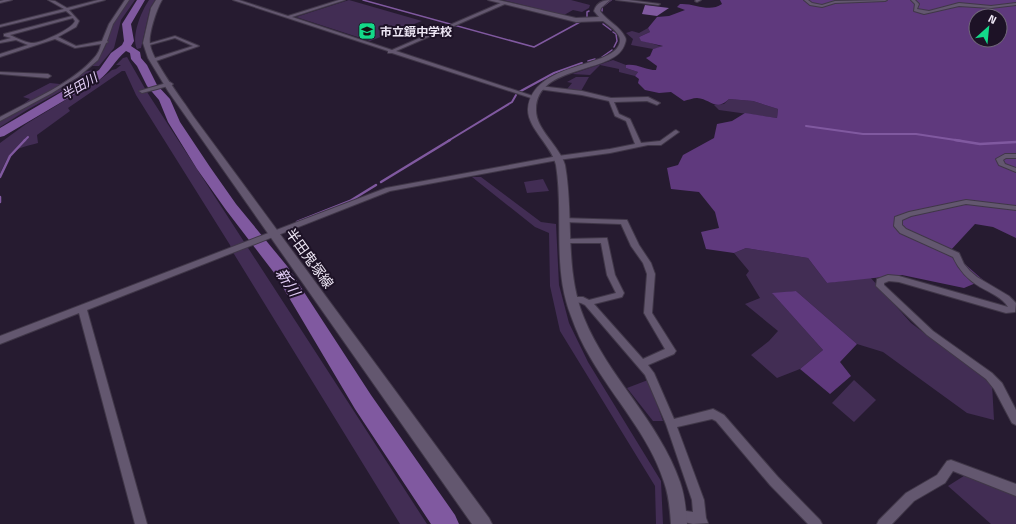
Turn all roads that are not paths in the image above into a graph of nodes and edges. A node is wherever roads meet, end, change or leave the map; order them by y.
1 (10, 0) edge
2 (50, 0) edge
3 (103, 0) edge
4 (127, 0) edge
5 (159, 0) edge
6 (235, 0) edge
7 (343, 0) edge
8 (492, 0) edge
9 (607, 0) edge
10 (618, 0) edge
11 (806, 0) edge
12 (885, 0) edge
13 (913, 0) edge
14 (0, 2) edge
15 (504, 3) junction
16 (658, 4) dead end
17 (1016, 4) edge
18 (65, 9) junction
19 (74, 17) junction
20 (288, 18) junction
21 (603, 19) junction
22 (1, 25) edge
23 (55, 37) junction
24 (16, 38) junction
25 (0, 42) edge
26 (106, 42) junction
27 (33, 45) junction
28 (146, 45) junction
29 (390, 52) junction
30 (0, 56) edge
31 (154, 60) junction
32 (0, 73) edge
33 (48, 76) dead end
34 (167, 85) junction
35 (540, 88) junction
36 (142, 91) dead end
37 (533, 97) junction
38 (611, 100) junction
39 (657, 103) dead end
40 (0, 119) edge
41 (676, 132) dead end
42 (638, 144) junction
43 (1016, 156) edge
44 (558, 158) junction
45 (1016, 170) edge
46 (1016, 208) edge
47 (564, 220) junction
48 (272, 235) junction
49 (566, 241) junction
50 (571, 299) junction
51 (588, 303) junction
52 (82, 309) junction
53 (0, 340) edge
54 (642, 364) junction
55 (1016, 420) edge
56 (672, 424) junction
57 (1016, 490) edge
58 (679, 520) edge
59 (702, 522) edge
60 (141, 524) edge
61 (483, 524) edge
62 (816, 524) edge
63 (883, 524) edge

1 - 14 street
2 - 18 street
3 - 18 street
4 - 26 street
5 - 28 main road
6 - 20 street
7 - 20 street
8 - 15 street
9 - 21 street
10 - 16 street
11 - 12 street
13 - 17 street
15 - 21 street
15 - 29 street
18 - 19 street
18 - 22 street
19 - 23 street
19 - 24 street
20 - 29 street
21 - 35 street
23 - 26 street
23 - 27 street
24 - 25 street
24 - 27 street
26 - 40 street
27 - 30 street
28 - 31 main road, 半田鬼塚線
28 - 31 street
29 - 37 street
31 - 34 main road, 半田鬼塚線
32 - 33 street
34 - 36 street
34 - 48 main road, 半田鬼塚線
35 - 37 street
35 - 38 street
37 - 44 street
38 - 39 street
38 - 42 street
41 - 42 street
42 - 44 street
43 - 45 street
44 - 47 street
44 - 48 street
46 - 55 street
47 - 49 street
47 - 54 street
48 - 52 street
48 - 61 main road, 半田鬼塚線
49 - 50 street
49 - 51 street
50 - 51 street
50 - 58 street
51 - 54 street
52 - 53 street
52 - 60 street
54 - 56 street
56 - 59 street
56 - 62 street
57 - 63 street
58 - 59 street

